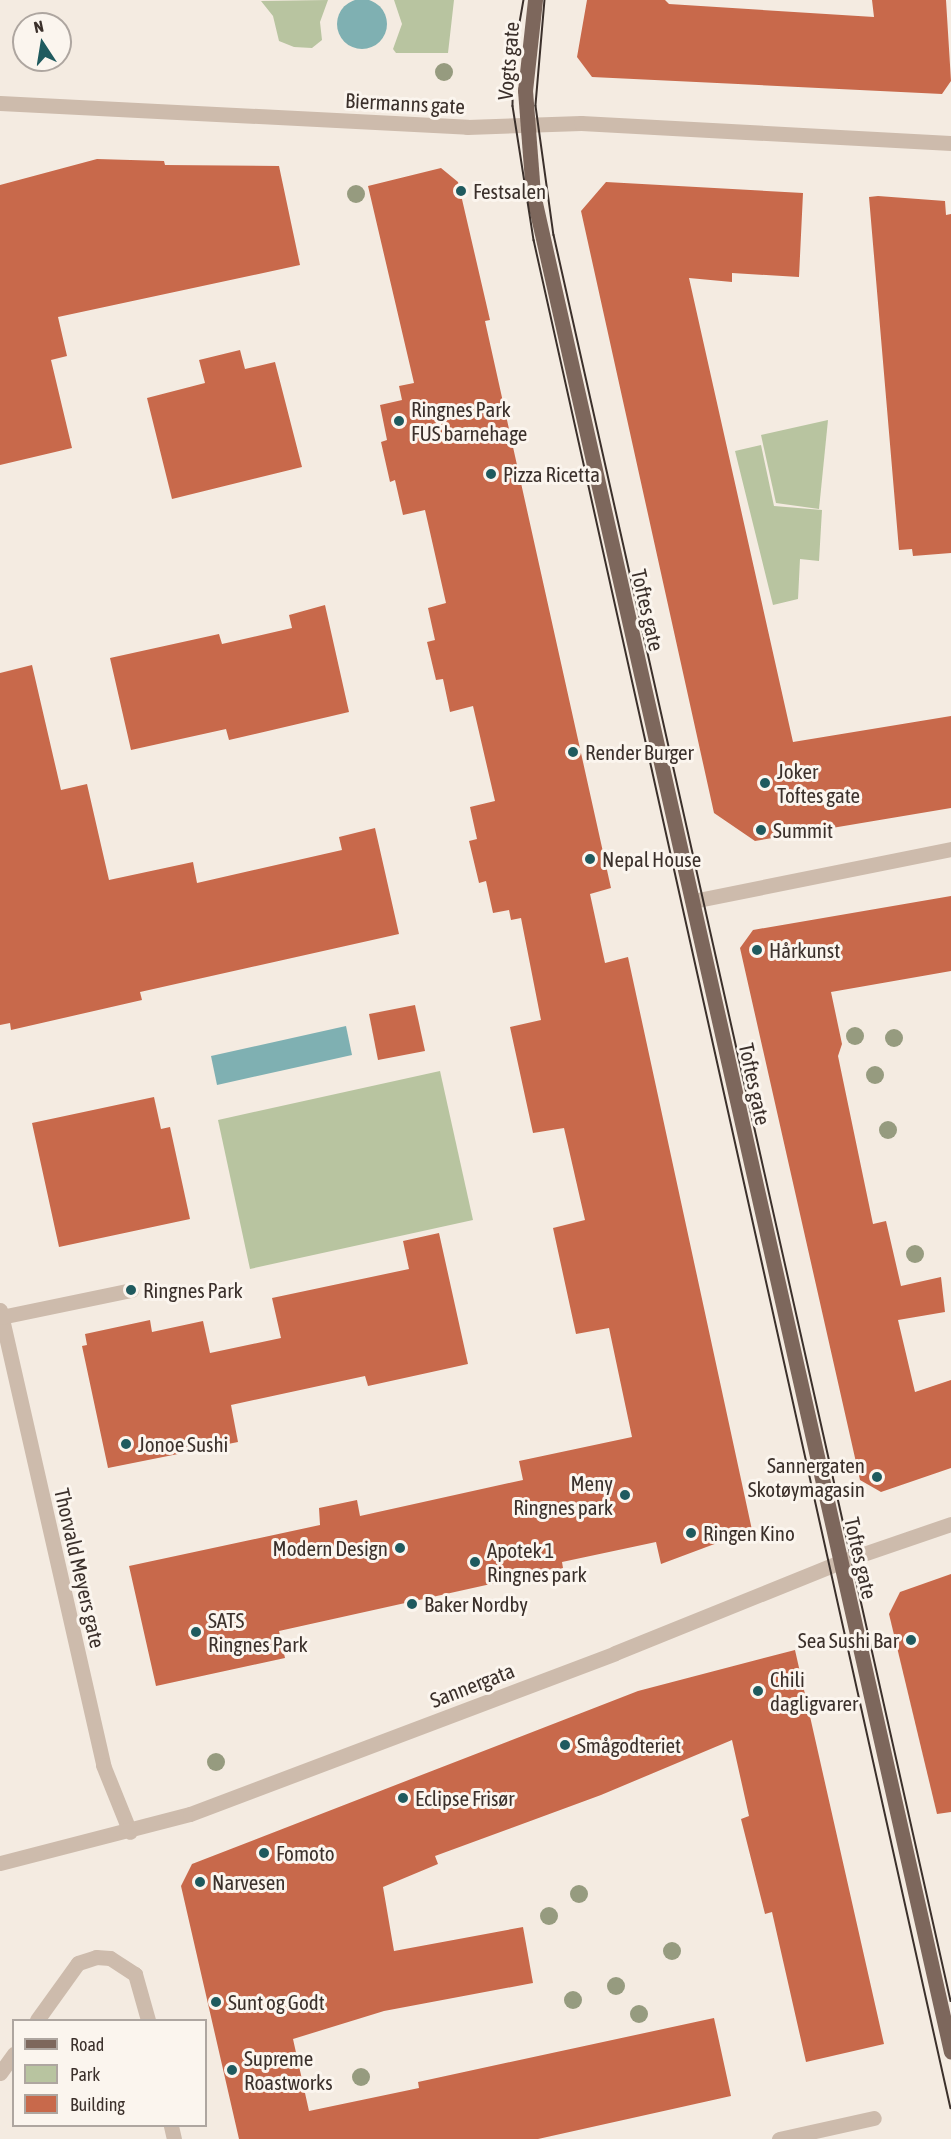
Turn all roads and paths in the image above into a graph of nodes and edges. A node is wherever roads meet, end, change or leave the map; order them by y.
1 (535, 0) edge
2 (0, 104) edge
3 (525, 125) junction
4 (951, 142) edge
5 (951, 849) edge
6 (693, 901) junction
7 (131, 1290) dead end
8 (1, 1314) edge
9 (951, 1524) edge
10 (840, 1562) junction
11 (130, 1832) junction
12 (0, 1863) edge
13 (38, 2019) edge
14 (148, 2019) edge
15 (951, 2052) edge
16 (12, 2057) edge
17 (0, 2073) edge
18 (874, 2118) dead end
19 (780, 2139) edge

1 - 3 main road, Vogts gate
2 - 3 street, Biermanns gate
3 - 4 street, Biermanns gate
3 - 6 main road, Toftes gate
5 - 6 street
6 - 10 main road, Toftes gate
7 - 8 street
8 - 11 street, Thorvald Meyers gate
9 - 10 street, Sannergata
10 - 11 street, Sannergata
10 - 15 main road, Toftes gate
11 - 12 street, Sannergata
13 - 14 street
16 - 17 street
18 - 19 street

